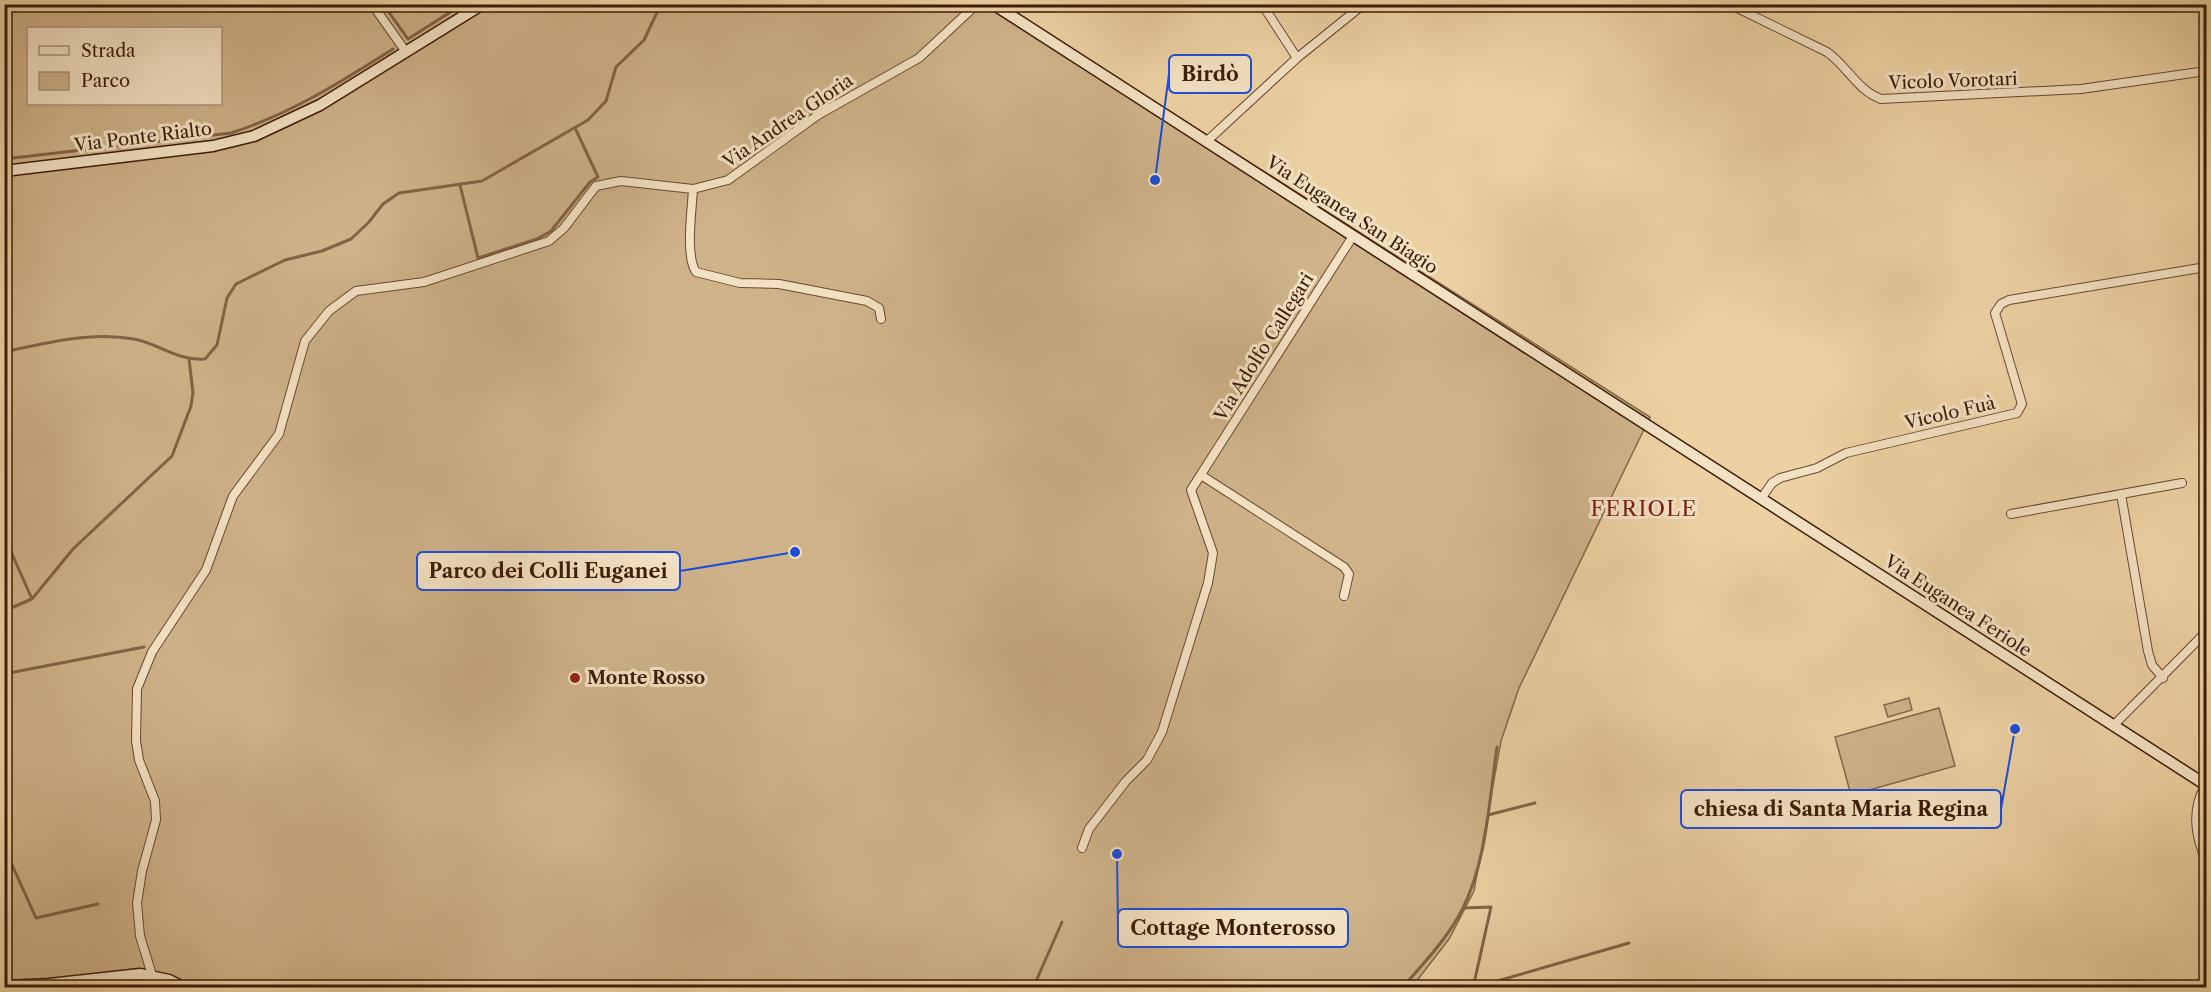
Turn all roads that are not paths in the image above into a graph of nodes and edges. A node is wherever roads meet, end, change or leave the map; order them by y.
1 (372, 4) edge
2 (483, 4) edge
3 (977, 4) edge
4 (993, 4) edge
5 (1262, 4) edge
6 (1364, 4) edge
7 (1728, 4) edge
8 (406, 52) junction
9 (1297, 58) junction
10 (2206, 71) edge
11 (1206, 142) junction
12 (4, 171) edge
13 (693, 189) junction
14 (1353, 236) junction
15 (2206, 267) edge
16 (882, 319) dead end
17 (1692, 454) joint
18 (1202, 475) junction
19 (2182, 483) dead end
20 (2121, 494) junction
21 (1761, 498) junction
22 (2011, 514) dead end
23 (1344, 596) dead end
24 (2206, 632) edge
25 (2163, 678) junction
26 (2113, 726) junction
27 (2206, 785) edge
28 (1082, 848) dead end
29 (2206, 860) edge
30 (152, 975) junction
31 (4, 986) edge
32 (185, 987) edge

1 - 8 street
2 - 8 main road, Via Ponte Rialto
3 - 13 street, Via Andrea Gloria
4 - 11 main road, Via Euganea San Biagio
5 - 9 street
6 - 9 street
7 - 10 street, Vicolo Vorotari
8 - 12 main road, Via Ponte Rialto
9 - 11 street
11 - 14 main road, Via Euganea San Biagio
13 - 16 street
13 - 30 street
14 - 17 main road, Via Euganea San Biagio
14 - 18 street, Via Adolfo Callegari
15 - 21 street, Vicolo Fuà
17 - 21 main road, Via Euganea Feriole
18 - 23 street
18 - 28 street, Via Adolfo Callegari
19 - 20 street
20 - 22 street
20 - 25 street
21 - 26 main road, Via Euganea Feriole
24 - 25 street
25 - 26 street
26 - 27 main road, Via Euganea Feriole
27 - 29 street
30 - 31 main road
30 - 32 main road

